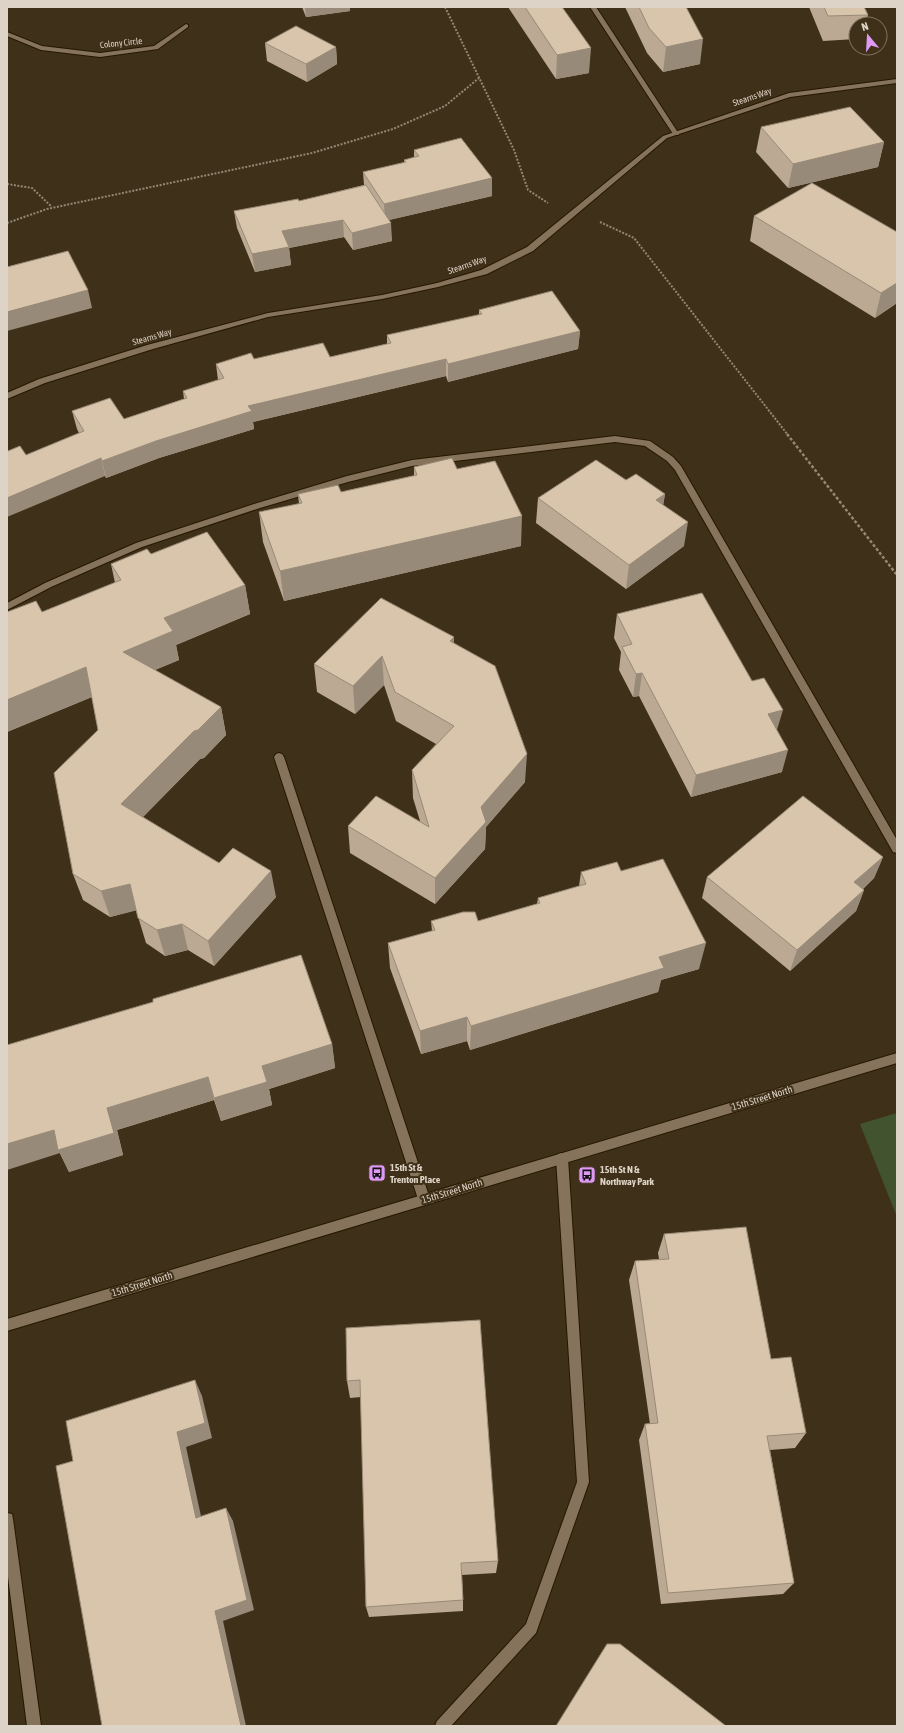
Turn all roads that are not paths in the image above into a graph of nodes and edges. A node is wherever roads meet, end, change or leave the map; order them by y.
1 (593, 7) edge
2 (186, 26) dead end
3 (7, 34) edge
4 (897, 81) edge
5 (676, 134) junction
6 (7, 396) edge
7 (7, 607) edge
8 (279, 757) dead end
9 (897, 849) edge
10 (897, 1058) edge
11 (562, 1158) junction
12 (424, 1199) junction
13 (7, 1325) edge
14 (7, 1519) edge
15 (34, 1726) edge
16 (442, 1726) edge

1 - 5 street
2 - 3 street, Colony Circle
4 - 5 street, Stearns Way
5 - 6 street, Stearns Way
7 - 9 street
8 - 12 street
10 - 11 street, 15th Street North
11 - 12 street, 15th Street North
11 - 16 street
12 - 13 street, 15th Street North
14 - 15 street

